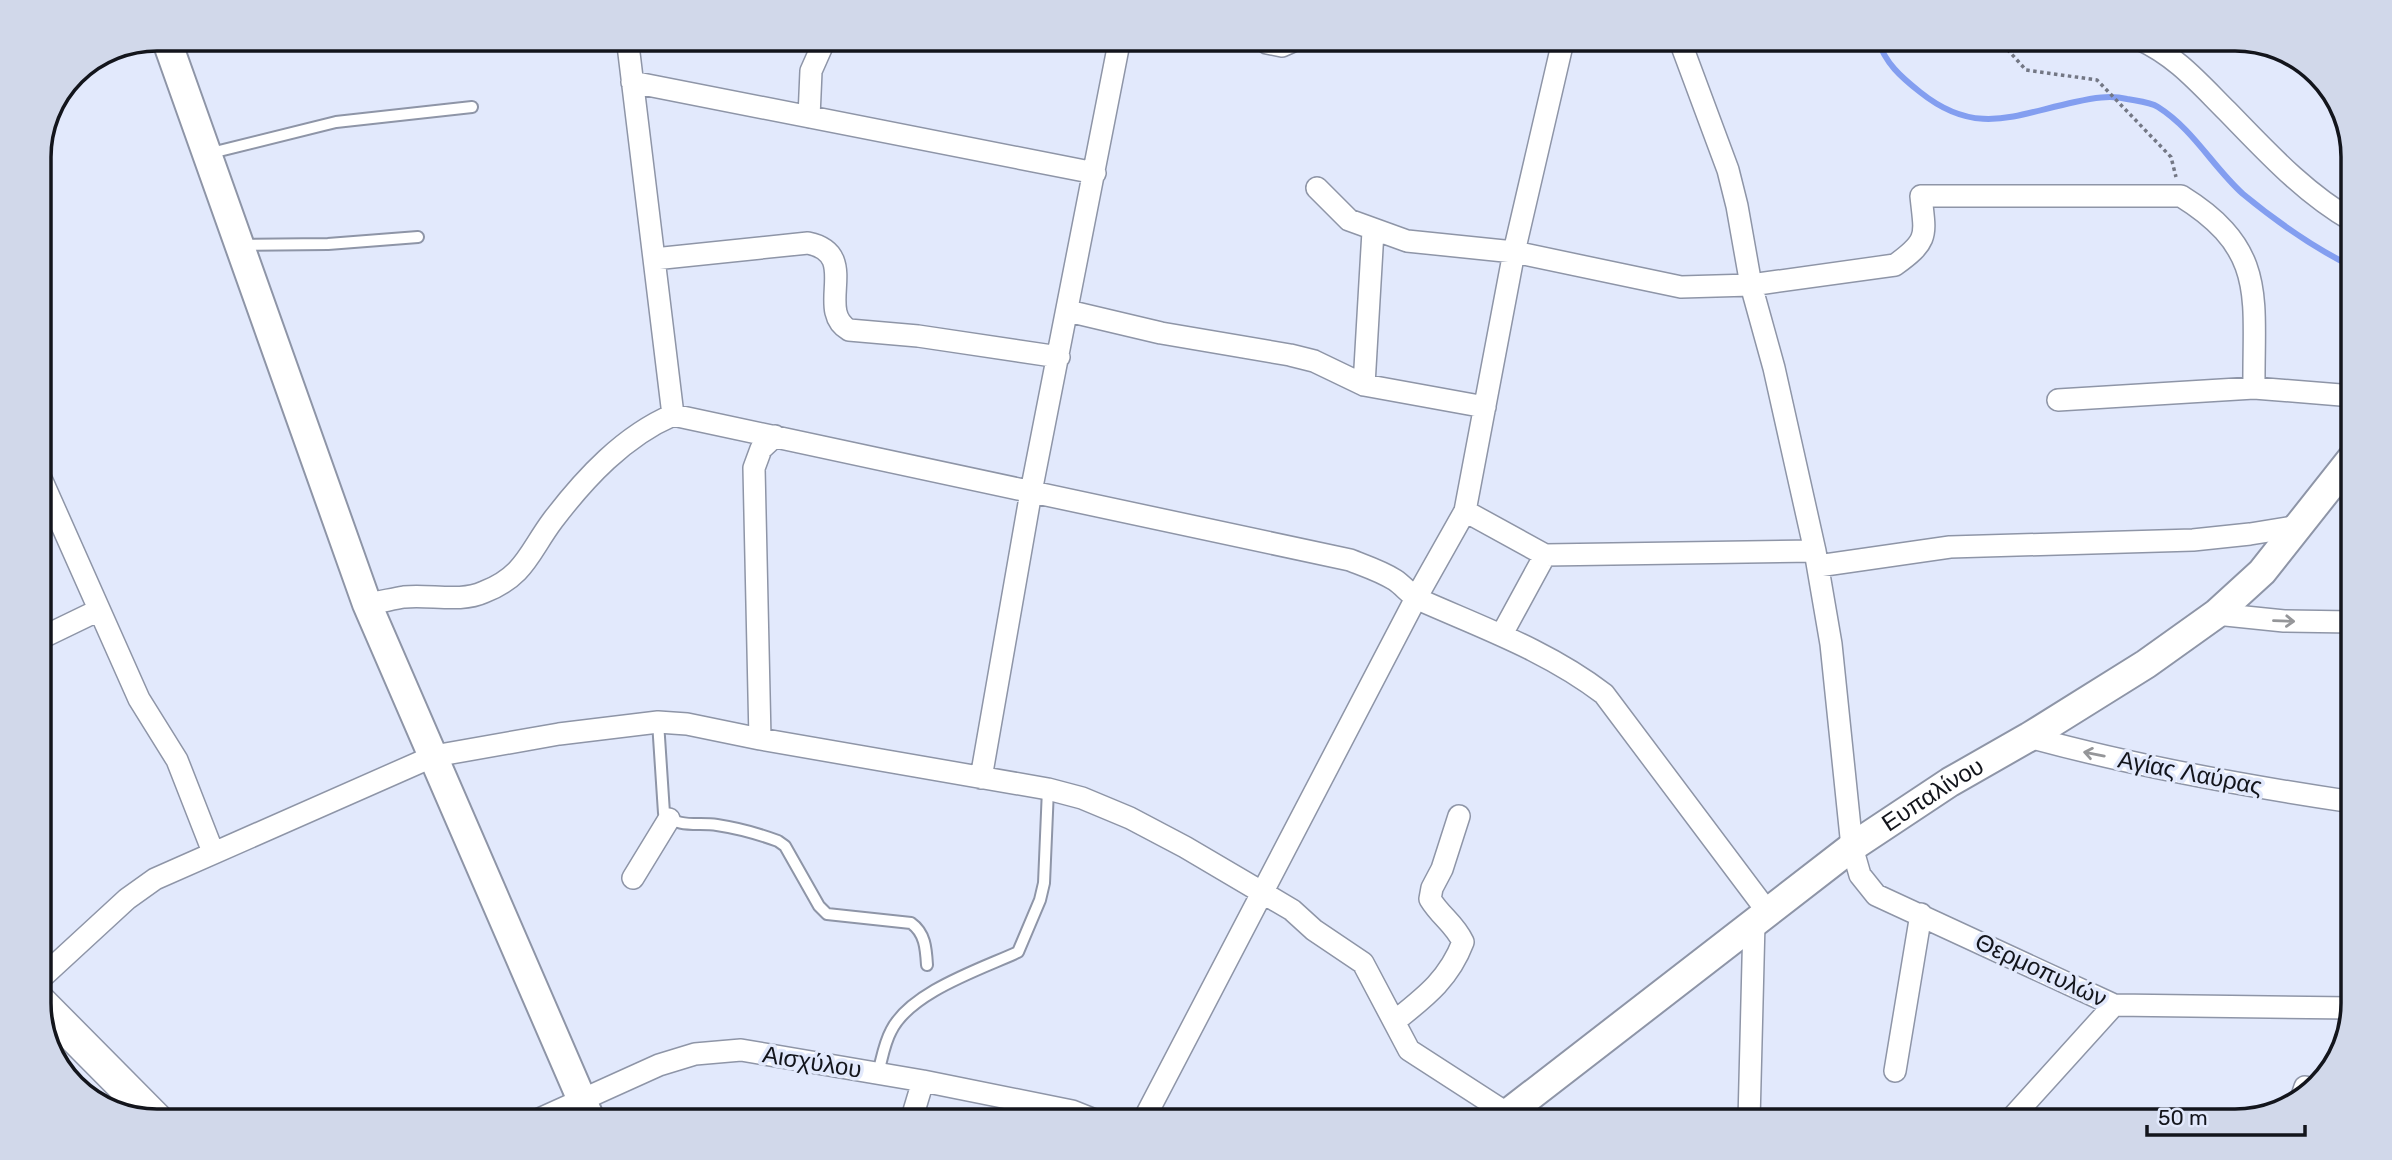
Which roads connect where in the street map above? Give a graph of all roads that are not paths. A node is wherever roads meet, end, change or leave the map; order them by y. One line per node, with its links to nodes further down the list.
1 (170, 51): 11 (street)
2 (629, 51): 8 (street)
3 (820, 51): 10 (street)
4 (1118, 51): 12 (street)
5 (1561, 51): 18 (street)
6 (1684, 51): 20 (street, Θερμοπυλών)
7 (2161, 51): 14 (street)
8 (632, 82): 10 (street); 19 (street)
9 (472, 107): 11 (lane)
10 (809, 117): 12 (street)
11 (207, 154): 17 (street)
12 (1095, 173): 21 (street)
13 (1317, 188): 15 (street)
14 (2341, 213)
15 (1373, 230): 18 (street); 23 (street)
16 (418, 237): 17 (lane)
17 (241, 246): 38 (street)
18 (1514, 252): 20 (street); 27 (street)
19 (654, 259): 22 (street); 28 (street)
20 (1751, 285): 24 (street); 36 (street, Θερμοπυλών)
21 (1068, 311): 22 (street); 23 (street)
22 (1059, 357): 31 (street)
23 (1364, 385): 27 (street)
24 (2255, 388): 25 (street); 26 (street)
25 (2341, 395)
26 (2058, 400)
27 (1485, 407): 33 (street)
28 (673, 415): 29 (street); 38 (street)
29 (775, 436): 31 (street); 46 (street)
30 (2341, 473): 34 (street, Ευπαλίνου)
31 (1031, 492): 37 (street); 48 (street)
32 (51, 501): 39 (street)
33 (1465, 511): 35 (street); 37 (street)
34 (2300, 526): 36 (street); 40 (street, Ευπαλίνου)
35 (1545, 555): 36 (street); 43 (street)
36 (1817, 559): 53 (street, Θερμοπυλών)
37 (1416, 598): 43 (street); 56 (street)
38 (367, 604): 47 (street)
39 (99, 610): 42 (street); 54 (street)
40 (2217, 614): 41 (street, one-way to 41); 45 (street, Ευπαλίνου)
41 (2341, 622)
42 (51, 633)
43 (1502, 634): 58 (street)
44 (658, 722): 46 (street); 47 (street); 52 (lane)
45 (2029, 737): 50 (street, Αγίας Λαύρας, one-way to 45); 53 (street, Ευπαλίνου)
46 (760, 739): 48 (street)
47 (434, 756): 54 (street); 69 (street)
48 (981, 778): 49 (street)
49 (1048, 789): 56 (street); 66 (lane)
50 (2341, 800)
51 (1459, 816): 64 (street)
52 (669, 820): 55 (street); 59 (lane)
53 (1852, 847): 57 (street, Θερμοπυλών); 58 (street, Ευπαλίνου)
54 (213, 852): 60 (street)
55 (633, 878)
56 (1263, 893): 64 (street); 73 (street)
57 (1921, 914): 61 (street, Θερμοπυλών); 65 (street)
58 (1760, 916): 75 (street, Ευπαλίνου); 76 (street)
59 (927, 965)
60 (51, 970)
61 (2114, 1005): 62 (street, Θερμοπυλών); 77 (street)
62 (2341, 1008)
63 (52, 1014): 68 (main road)
64 (1395, 1021): 74 (street)
65 (1895, 1071)
66 (878, 1073): 67 (street, Αισχύλου); 70 (street, Αισχύλου)
67 (923, 1081): 71 (street); 72 (street, Αισχύλου)
68 (144, 1108)
69 (586, 1109)
70 (590, 1109)
71 (915, 1109)
72 (1062, 1109)
73 (1150, 1109)
74 (1510, 1109)
75 (1522, 1109)
76 (1750, 1109)
77 (2021, 1109)

